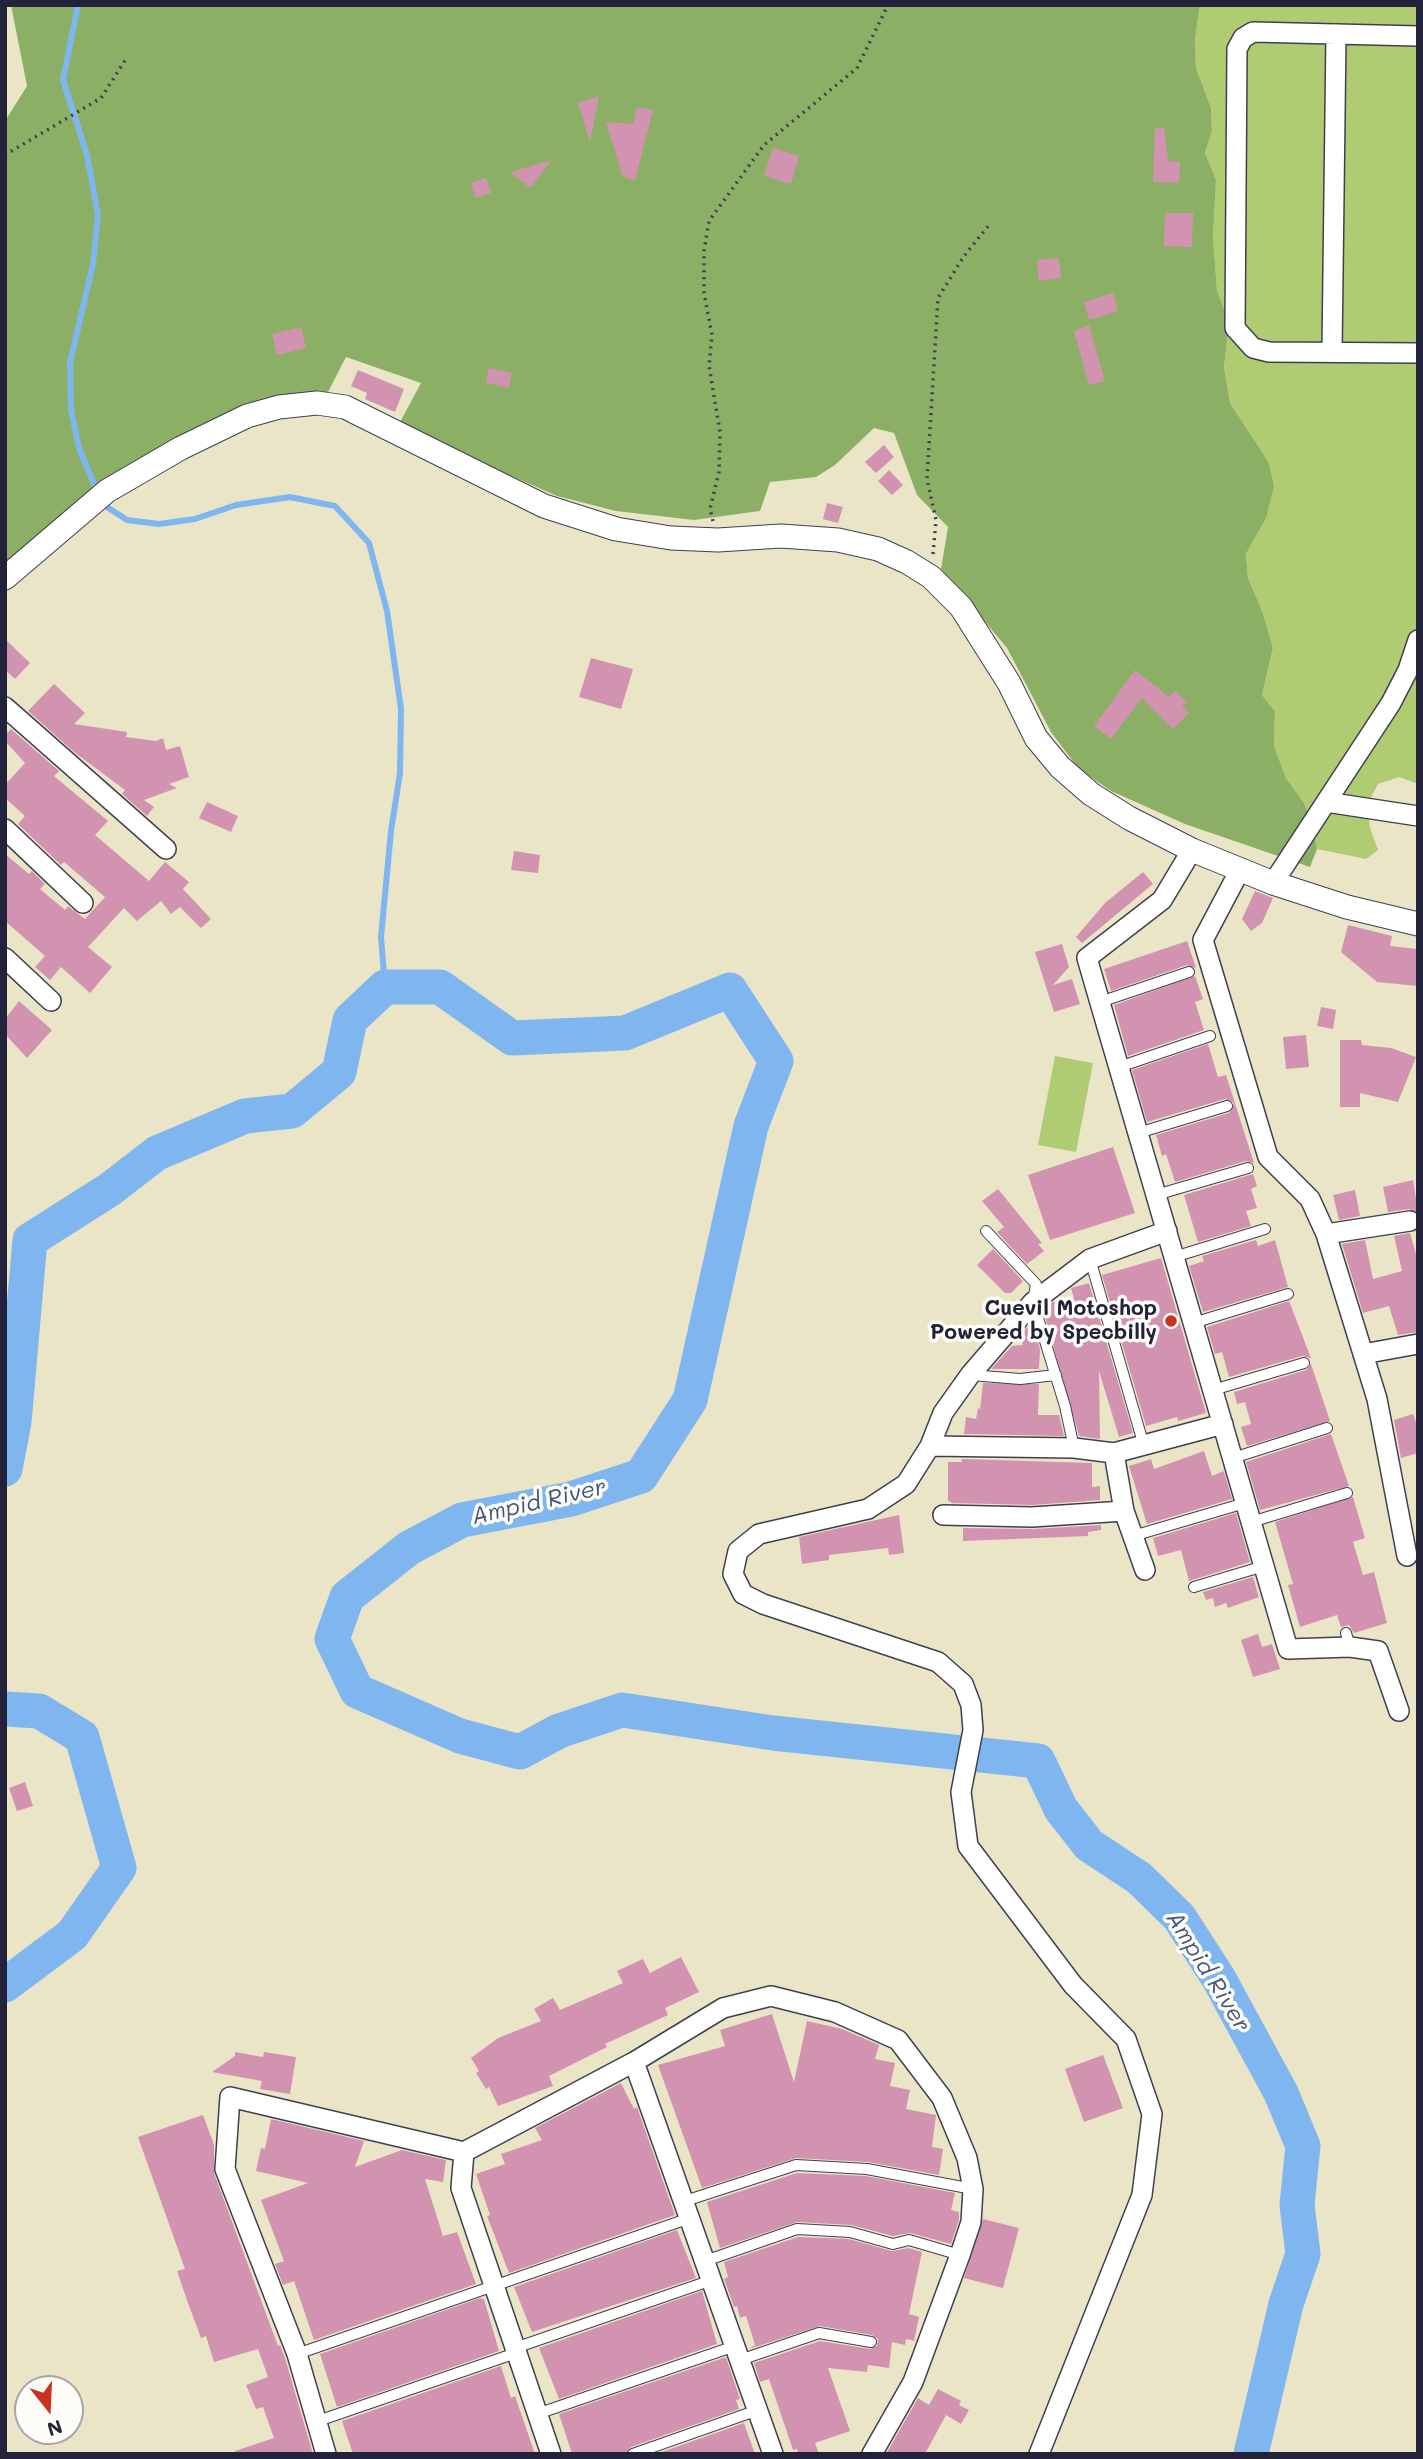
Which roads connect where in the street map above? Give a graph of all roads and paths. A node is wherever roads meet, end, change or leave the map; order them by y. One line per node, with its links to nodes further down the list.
1 (888, 5): 9 (path)
2 (1336, 34): 3 (street); 7 (street); 7 (street)
3 (1418, 36)
4 (126, 59): 5 (path)
5 (5, 155)
6 (989, 225): 10 (path)
7 (1332, 352): 8 (street)
8 (1418, 352)
9 (718, 540): 10 (street); 11 (street)
10 (931, 577): 18 (street)
11 (5, 578)
12 (1418, 640): 14 (street)
13 (5, 708): 17 (street)
14 (1326, 802): 15 (street); 20 (street)
15 (1418, 816)
16 (5, 829): 21 (street)
17 (166, 849)
18 (1192, 850): 19 (street); 26 (street)
19 (1240, 870): 20 (street); 37 (street)
20 (1273, 883): 22 (street)
21 (83, 903)
22 (1418, 924)
23 (5, 957): 25 (street)
24 (1189, 972): 26 (lane)
25 (51, 1000)
26 (1100, 1002): 28 (street)
27 (1210, 1036): 28 (lane)
28 (1119, 1067): 30 (street)
29 (1227, 1106): 30 (lane)
30 (1138, 1133): 32 (street)
31 (1248, 1168): 32 (lane)
32 (1156, 1195): 36 (street)
33 (1410, 1221): 37 (street)
34 (1265, 1229): 38 (lane)
35 (986, 1231): 41 (lane)
36 (1167, 1231): 38 (street); 39 (street)
37 (1326, 1234): 44 (street)
38 (1174, 1257): 42 (street)
39 (1090, 1259): 41 (street); 52 (lane)
40 (1288, 1294): 42 (lane)
41 (1033, 1302): 46 (street); 47 (lane)
42 (1193, 1323): 48 (street)
43 (1418, 1344): 44 (street)
44 (1363, 1354): 62 (street)
45 (1304, 1363): 48 (lane)
46 (970, 1375): 47 (lane); 51 (street)
47 (1056, 1375): 53 (lane)
48 (1213, 1390): 49 (street)
49 (1223, 1424): 52 (street); 55 (street)
50 (1327, 1428): 55 (lane)
51 (930, 1446): 53 (street); 86 (street)
52 (1143, 1446): 54 (street)
53 (1074, 1448): 54 (street)
54 (1114, 1453): 58 (street)
55 (1233, 1458): 57 (street)
56 (1347, 1493): 60 (lane)
57 (1245, 1503): 60 (street); 61 (lane)
58 (1124, 1511): 59 (street); 61 (street)
59 (943, 1515)
60 (1251, 1522): 63 (street)
61 (1133, 1536): 64 (street)
62 (1407, 1556)
63 (1264, 1566): 65 (lane); 66 (street)
64 (1145, 1570)
65 (1194, 1587)
66 (1399, 1711)
67 (634, 2062): 68 (street); 69 (street); 70 (street)
68 (464, 2152): 73 (street); 77 (street)
69 (973, 2189): 70 (lane); 71 (street)
70 (687, 2210): 72 (street); 73 (lane)
71 (960, 2255): 72 (lane); 85 (street)
72 (708, 2270): 75 (lane); 76 (street)
73 (494, 2288): 75 (street); 77 (lane)
74 (871, 2342): 76 (lane)
75 (515, 2351): 79 (street); 80 (lane)
76 (737, 2353): 78 (street); 79 (lane)
77 (298, 2354): 80 (street)
78 (758, 2410): 83 (lane); 84 (street)
79 (537, 2414): 82 (street)
80 (315, 2423): 81 (street)
81 (326, 2454)
82 (551, 2454)
83 (633, 2454)
84 (774, 2454)
85 (872, 2454)
86 (1039, 2454)

